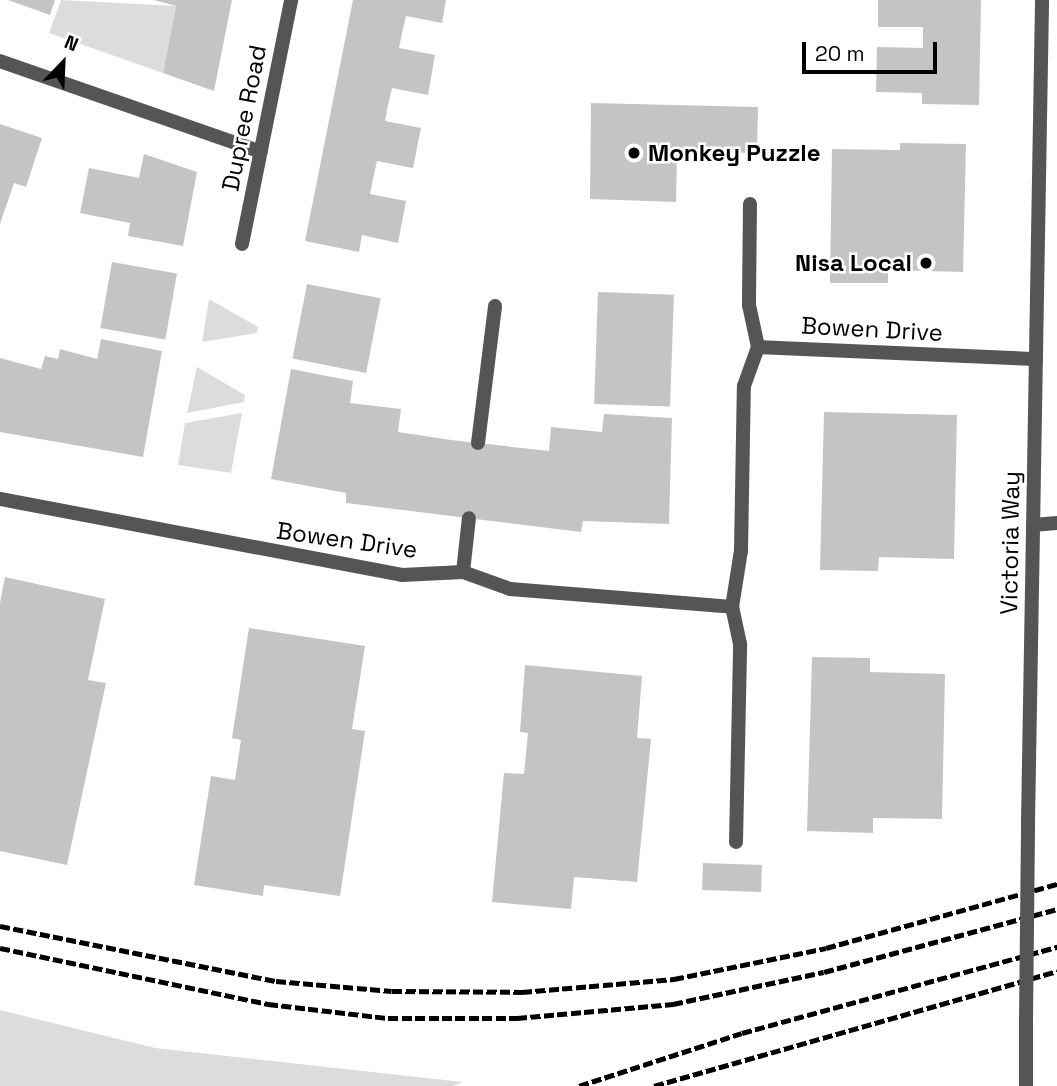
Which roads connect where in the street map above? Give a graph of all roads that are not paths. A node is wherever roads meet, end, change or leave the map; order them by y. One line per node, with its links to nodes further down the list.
1 (291, 0): 4 (street, Dupree Road)
2 (1042, 0): 9 (street, Victoria Way)
3 (0, 61): 4 (street)
4 (261, 152): 6 (street, Dupree Road)
5 (750, 204): 8 (street)
6 (242, 244)
7 (495, 306): 10 (street)
8 (758, 347): 9 (street, Bowen Drive); 16 (street)
9 (1036, 359): 14 (street, Victoria Way)
10 (478, 443)
11 (0, 499): 15 (street, Bowen Drive)
12 (469, 518): 15 (street)
13 (1057, 523): 14 (street)
14 (1032, 525): 18 (street, Victoria Way, bridge)
15 (463, 572): 16 (street, Bowen Drive)
16 (732, 607): 17 (street)
17 (736, 842)
18 (1026, 1086)

